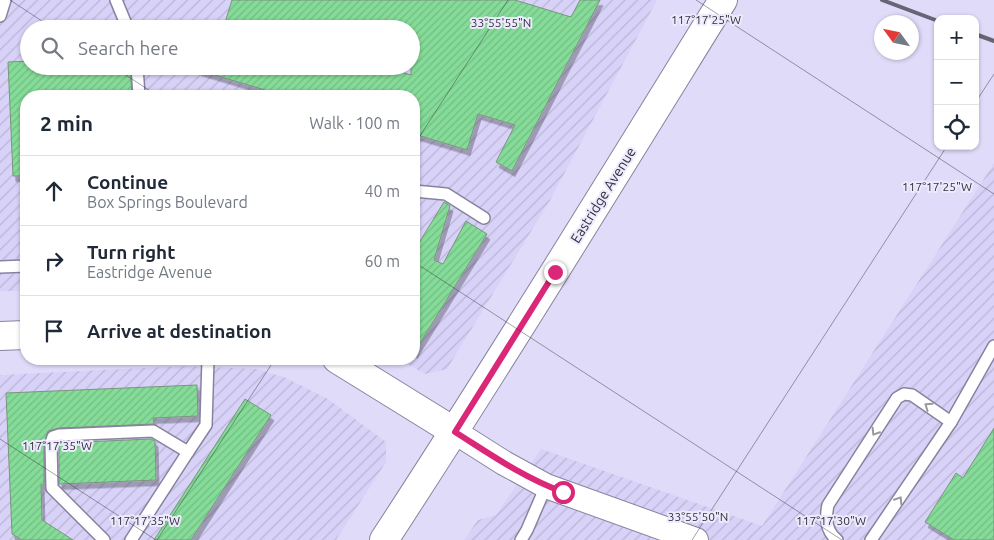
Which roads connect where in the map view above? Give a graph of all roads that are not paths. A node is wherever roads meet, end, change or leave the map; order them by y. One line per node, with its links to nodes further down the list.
1 (4, 0): 4 (lane)
2 (116, 0): 5 (lane)
3 (723, 0): 18 (main road, Eastridge Avenue)
4 (0, 16)
5 (124, 20)
6 (138, 75): 7 (lane)
7 (139, 90)
8 (420, 192): 9 (lane)
9 (484, 218)
10 (20, 266): 11 (lane)
11 (0, 267)
12 (20, 335): 13 (main road)
13 (0, 336)
14 (994, 346): 17 (lane)
15 (208, 365): 19 (lane)
16 (347, 365): 18 (main road)
17 (951, 422): 26 (lane, one-way to 26); 27 (lane, one-way to 17)
18 (455, 432): 20 (street); 23 (main road, Eastridge Avenue)
19 (188, 452): 21 (lane); 22 (lane)
20 (546, 486): 24 (lane); 25 (street)
21 (104, 540)
22 (130, 540)
23 (384, 540)
24 (521, 540)
25 (696, 540)
26 (838, 540)
27 (871, 540)

